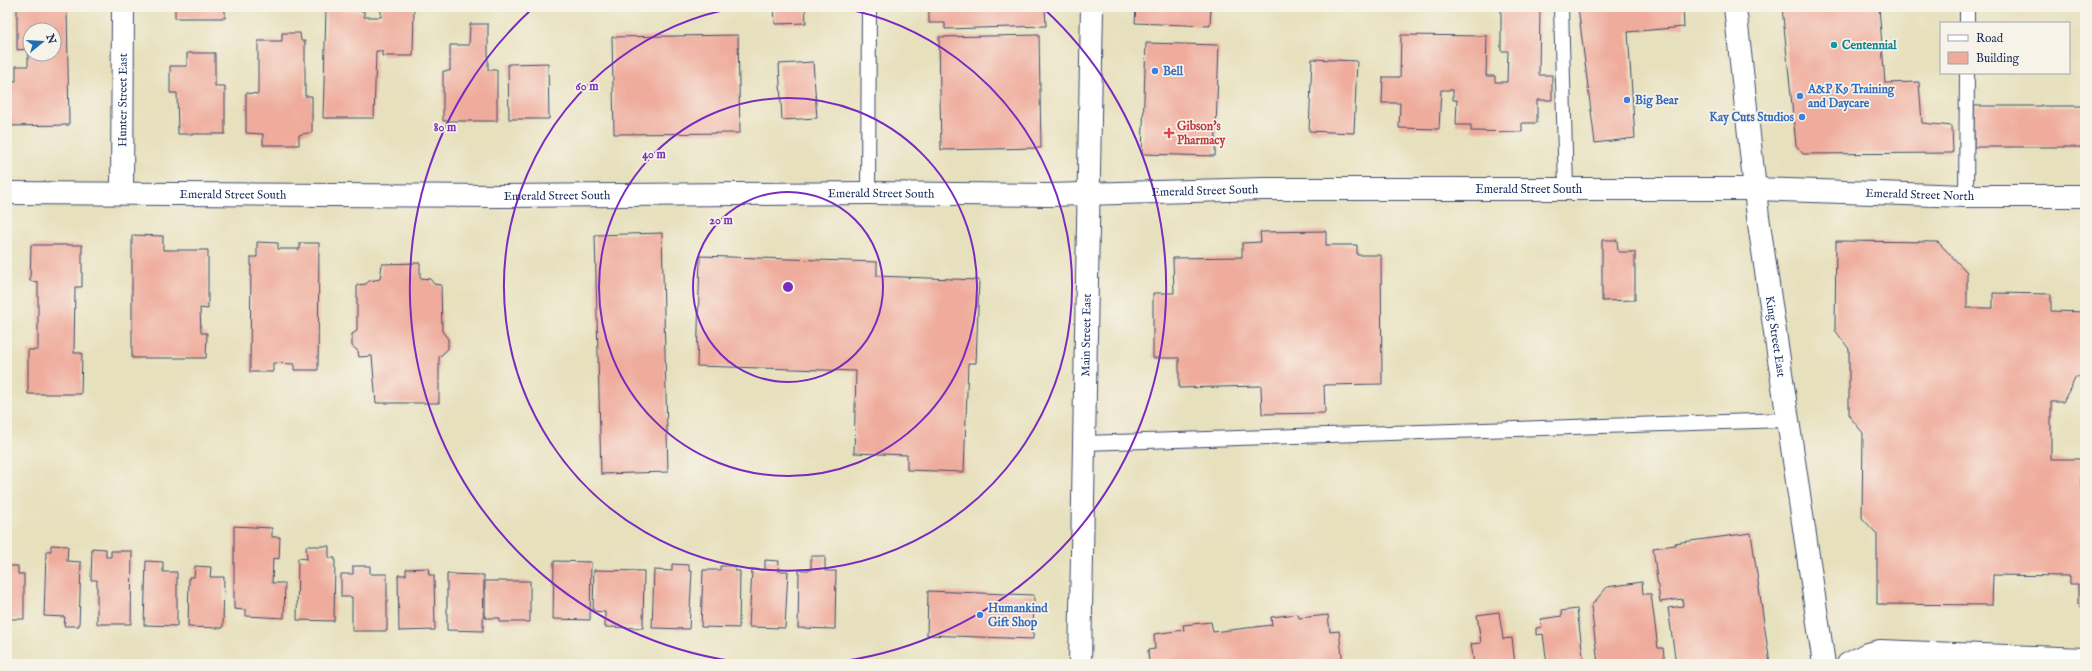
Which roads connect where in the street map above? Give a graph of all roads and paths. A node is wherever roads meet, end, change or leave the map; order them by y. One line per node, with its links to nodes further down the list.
1 (122, 7): 11 (street, Hunter Street East)
2 (869, 7): 13 (lane)
3 (1092, 7): 14 (street, Main Street East)
4 (1561, 7): 9 (lane)
5 (1735, 7): 10 (street, King Street East)
6 (1967, 7): 7 (lane)
7 (1967, 22)
8 (1967, 74): 15 (lane)
9 (1566, 189): 10 (street, Emerald Street South); 14 (street, Emerald Street South)
10 (1754, 189): 15 (street, Emerald Street North); 17 (street, King Street East)
11 (122, 192): 12 (street, Emerald Street South); 13 (street, Emerald Street South)
12 (7, 193)
13 (868, 193): 14 (street, Emerald Street South)
14 (1088, 194): 18 (street, Main Street East)
15 (1966, 196): 16 (street, Emerald Street North)
16 (2085, 196)
17 (1788, 420): 18 (lane); 21 (street, King Street East)
18 (1084, 443): 20 (street, Main Street East)
19 (2074, 661): 22 (street)
20 (1080, 664)
21 (1824, 664)
22 (1848, 664)

